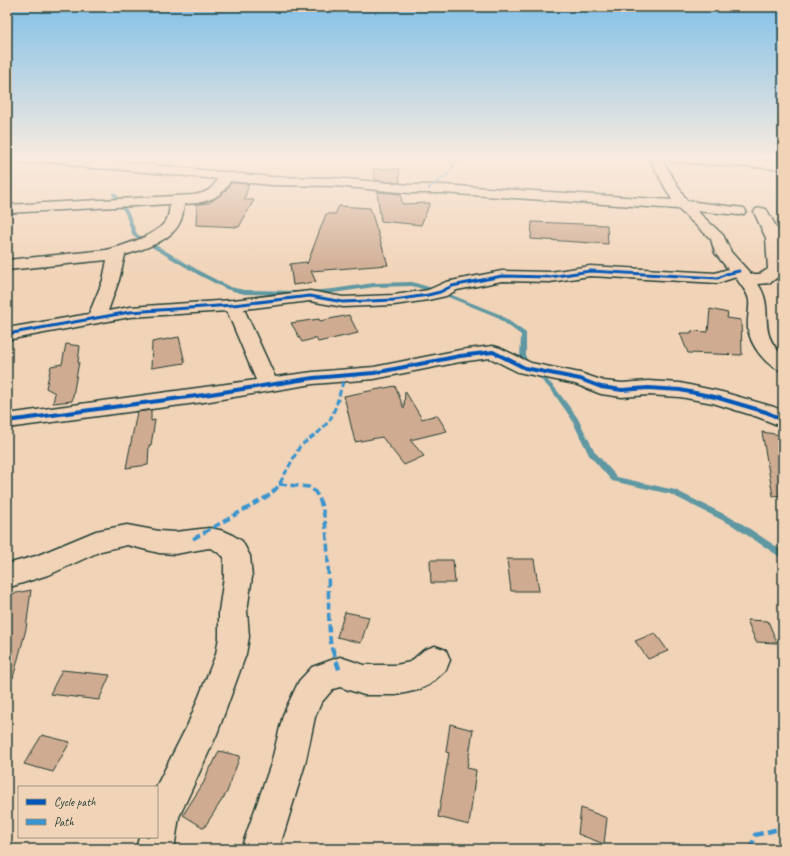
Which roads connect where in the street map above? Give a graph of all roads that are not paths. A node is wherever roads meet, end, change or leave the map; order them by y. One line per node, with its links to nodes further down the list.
1 (148, 198): 6 (street)
2 (190, 198): 5 (street)
3 (576, 198): 7 (street)
4 (678, 198): 7 (street)
5 (178, 200): 6 (street); 11 (street)
6 (143, 202): 8 (street)
7 (682, 205): 9 (street); 13 (street)
8 (7, 209)
9 (739, 211)
10 (761, 212): 13 (street)
11 (120, 252): 12 (street); 15 (street)
12 (7, 265)
13 (742, 275): 14 (street); 17 (street)
14 (233, 305): 15 (street); 18 (street)
15 (96, 318): 16 (street)
16 (7, 334)
17 (783, 365)
18 (268, 384): 19 (street); 20 (street)
19 (783, 420)
20 (7, 421)
21 (7, 576): 23 (street)
22 (435, 660): 26 (street)
23 (158, 833)
24 (157, 838): 25 (street)
25 (155, 849)
26 (260, 849)

